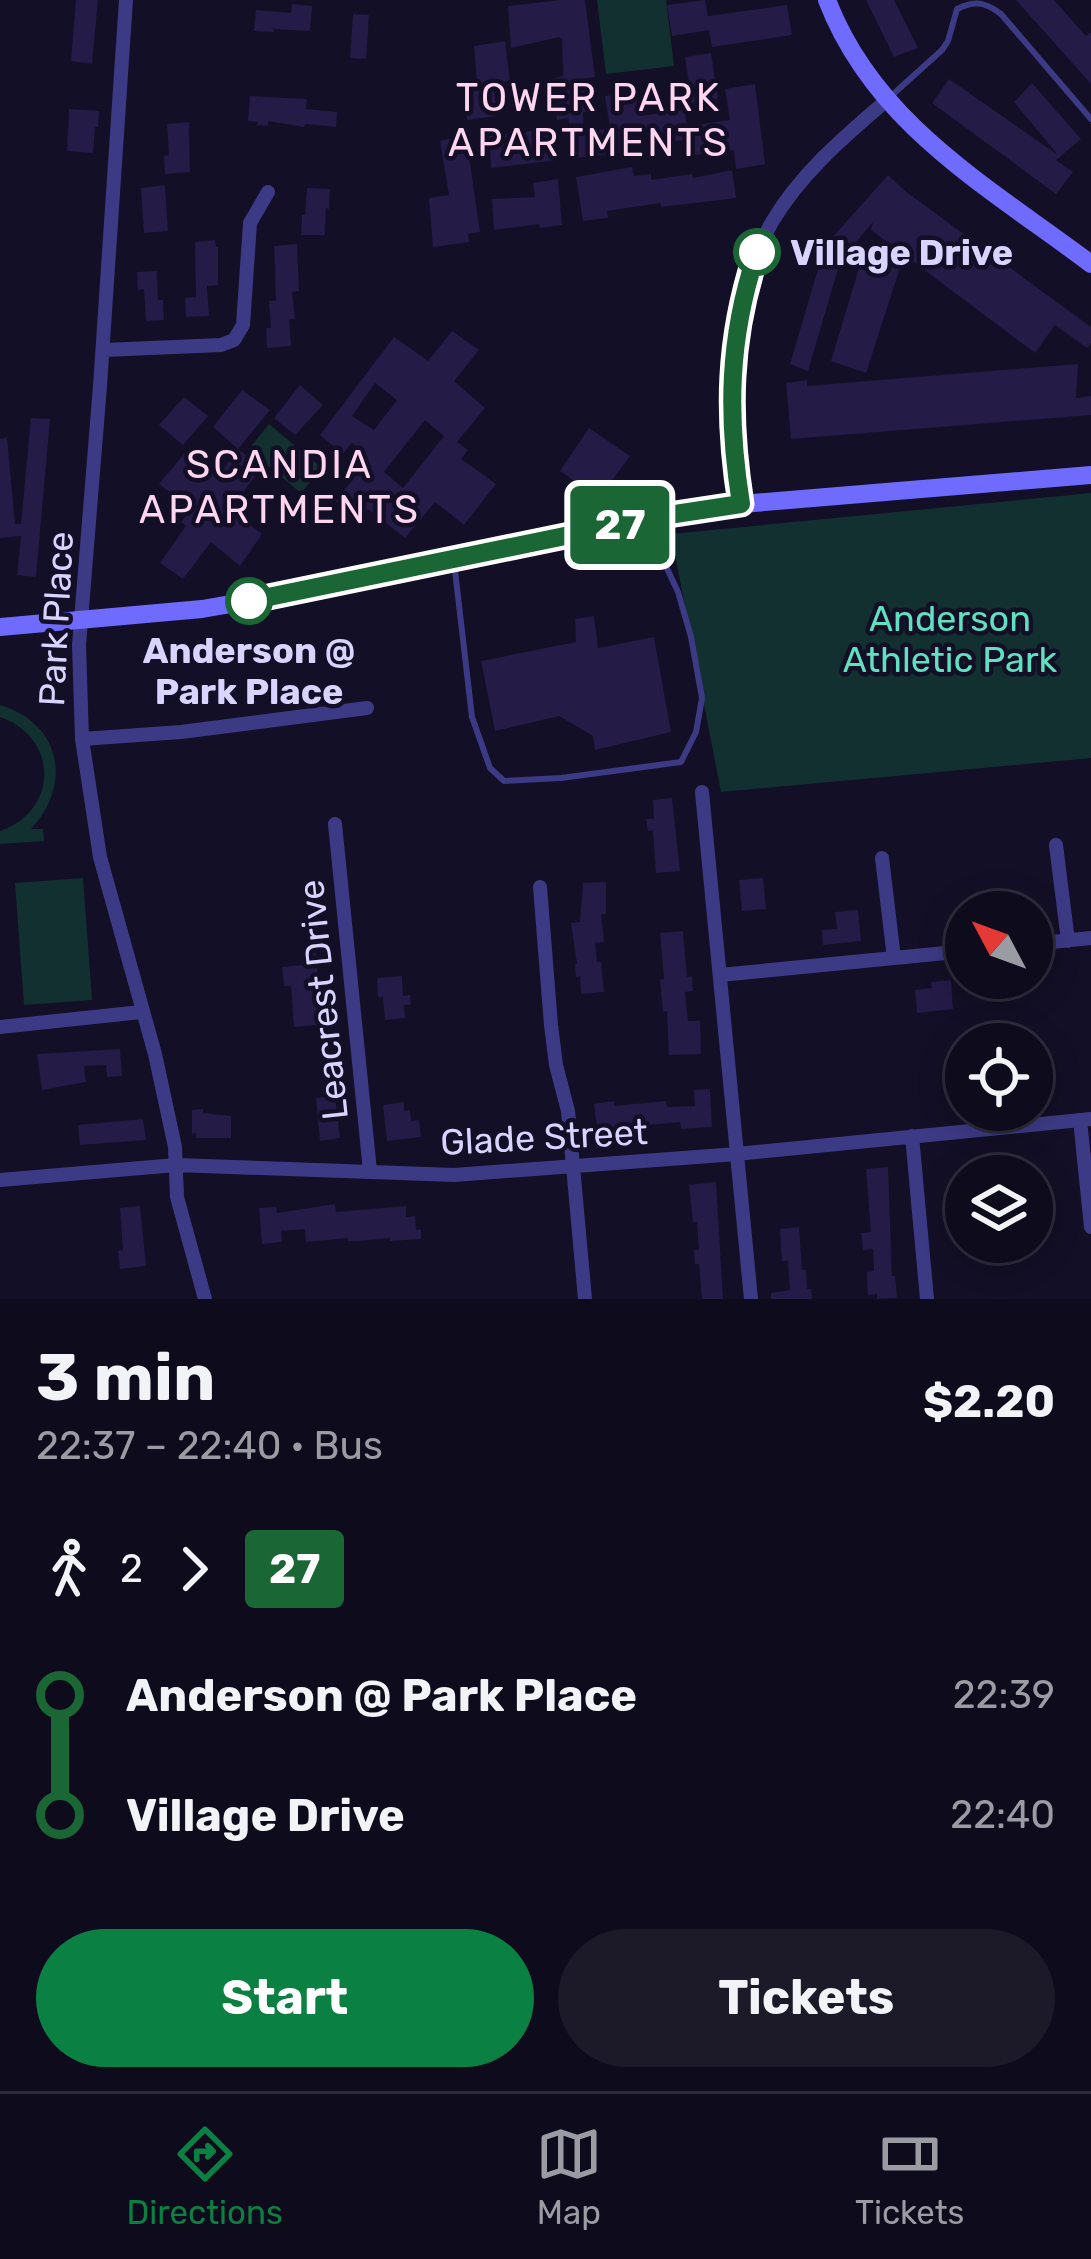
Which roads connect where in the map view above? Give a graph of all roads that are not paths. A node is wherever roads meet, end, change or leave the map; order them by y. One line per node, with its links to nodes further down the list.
1 (126, 0): 7 (street, Park Place)
2 (827, 0): 3 (street)
3 (887, 100): 4 (lane); 6 (street); 9 (street)
4 (1091, 119)
5 (268, 192): 7 (street)
6 (1088, 254)
7 (103, 350): 12 (street, Park Place)
8 (1091, 475): 9 (street)
9 (741, 504): 10 (street)
10 (653, 518): 11 (street); 11 (lane)
11 (453, 558): 12 (street)
12 (83, 620): 13 (street); 15 (street, Park Place)
13 (0, 627)
14 (367, 708): 15 (street)
15 (82, 739): 27 (street, Park Place)
16 (702, 792): 26 (street)
17 (335, 824): 34 (street, Leacrest Drive)
18 (1056, 844): 22 (street)
19 (882, 858): 25 (street)
20 (540, 887): 33 (street)
21 (1091, 938): 22 (street)
22 (1067, 941): 23 (street)
23 (1053, 942)
24 (945, 953): 25 (street)
25 (894, 958): 26 (street)
26 (720, 976): 31 (street)
27 (142, 1012): 28 (street); 32 (street, Park Place)
28 (0, 1027)
29 (1086, 1119): 30 (street, Glade Street); 36 (street)
30 (912, 1136): 31 (street, Glade Street); 40 (street)
31 (737, 1154): 33 (street, Glade Street); 39 (street)
32 (176, 1165): 34 (street, Glade Street); 35 (street, Glade Street); 37 (street, Park Place)
33 (575, 1168): 34 (street, Glade Street); 38 (street)
34 (370, 1171)
35 (0, 1180)
36 (1091, 1227)
37 (205, 1299)
38 (585, 1299)
39 (751, 1299)
40 (927, 1299)

